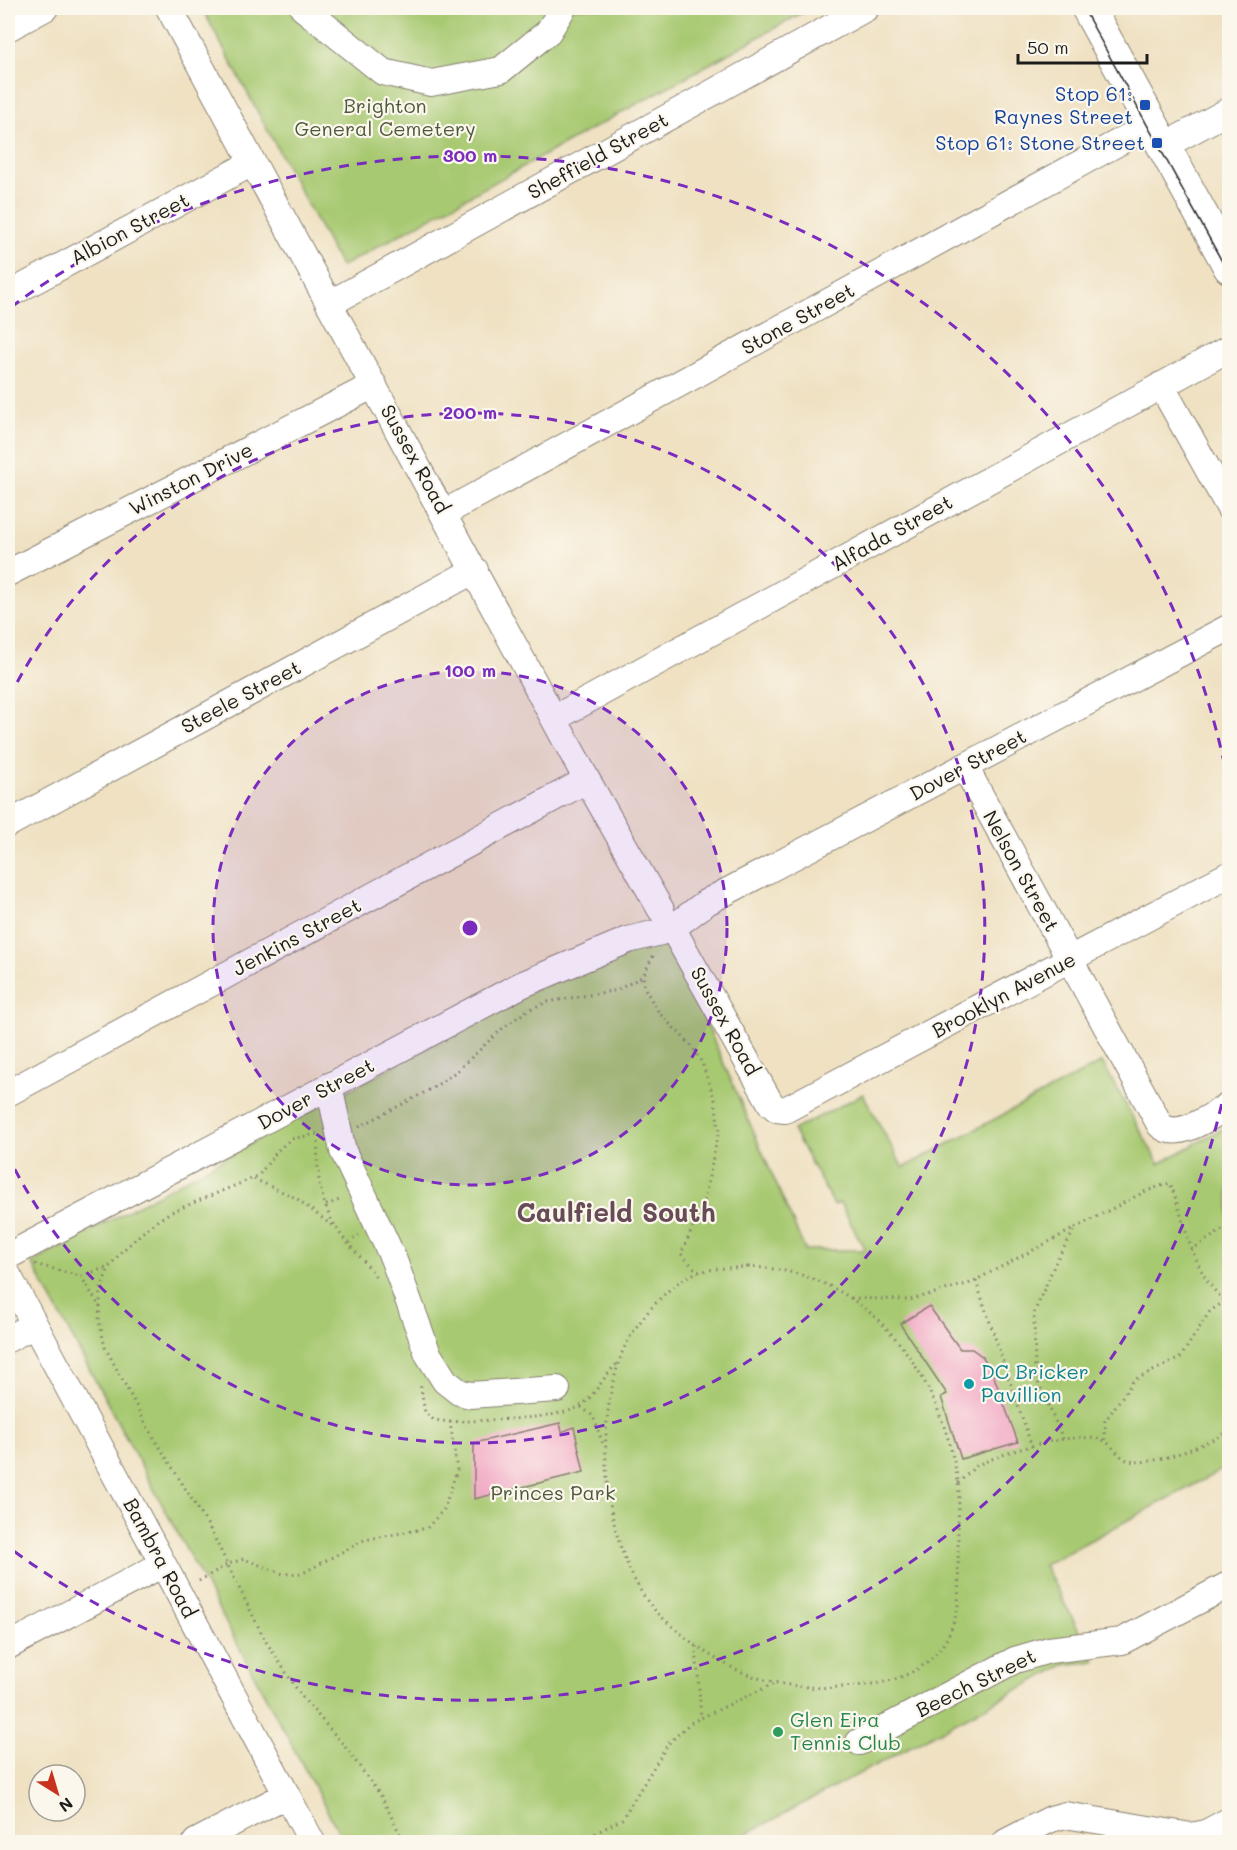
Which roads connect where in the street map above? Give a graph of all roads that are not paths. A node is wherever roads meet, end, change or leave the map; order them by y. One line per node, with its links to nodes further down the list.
1 (45, 8): 7 (street)
2 (169, 8): 10 (street, Sussex Road)
3 (303, 8): 4 (street)
4 (563, 8)
5 (866, 8): 13 (street, Sheffield Street)
6 (1088, 8): 9 (main road)
7 (8, 28)
8 (1230, 110): 9 (street, Stone Street)
9 (1158, 135): 11 (main road); 18 (street, Stone Street)
10 (252, 164): 12 (street, Albion Street); 13 (street, Sussex Road)
11 (1230, 267)
12 (8, 294)
13 (329, 304): 15 (street, Sussex Road)
14 (1230, 348): 16 (street, Alfada Street)
15 (374, 385): 18 (street, Sussex Road); 20 (street, Winston Drive)
16 (1161, 385): 17 (street); 22 (street, Alfada Street)
17 (1230, 509)
18 (444, 513): 19 (street, Sussex Road)
19 (475, 570): 22 (street, Sussex Road); 25 (street, Steele Street)
20 (8, 573)
21 (1230, 627): 23 (street, Dover Street)
22 (555, 718): 24 (street, Sussex Road)
23 (964, 767): 27 (street, Dover Street); 28 (street, Nelson Street)
24 (586, 780): 27 (street, Sussex Road); 30 (street, Jenkins Street)
25 (8, 824)
26 (1230, 874): 28 (street, Brooklyn Avenue)
27 (666, 925): 29 (street, Dover Street); 32 (street, Sussex Road)
28 (1070, 960): 31 (street, Nelson Street); 32 (street, Brooklyn Avenue)
29 (329, 1086): 33 (street, Dover Street); 36 (street)
30 (8, 1093)
31 (1230, 1105)
32 (777, 1109)
33 (15, 1264): 34 (street, Bambra Road)
34 (34, 1324): 35 (street); 37 (street, Bambra Road)
35 (8, 1339)
36 (557, 1389)
37 (163, 1564): 39 (street); 41 (street, Bambra Road)
38 (1230, 1584): 40 (street, Beech Street)
39 (8, 1646)
40 (859, 1742)
41 (286, 1795): 43 (street); 44 (street, Bambra Road)
42 (1230, 1820): 45 (street)
43 (196, 1842)
44 (312, 1842)
45 (1006, 1842)

